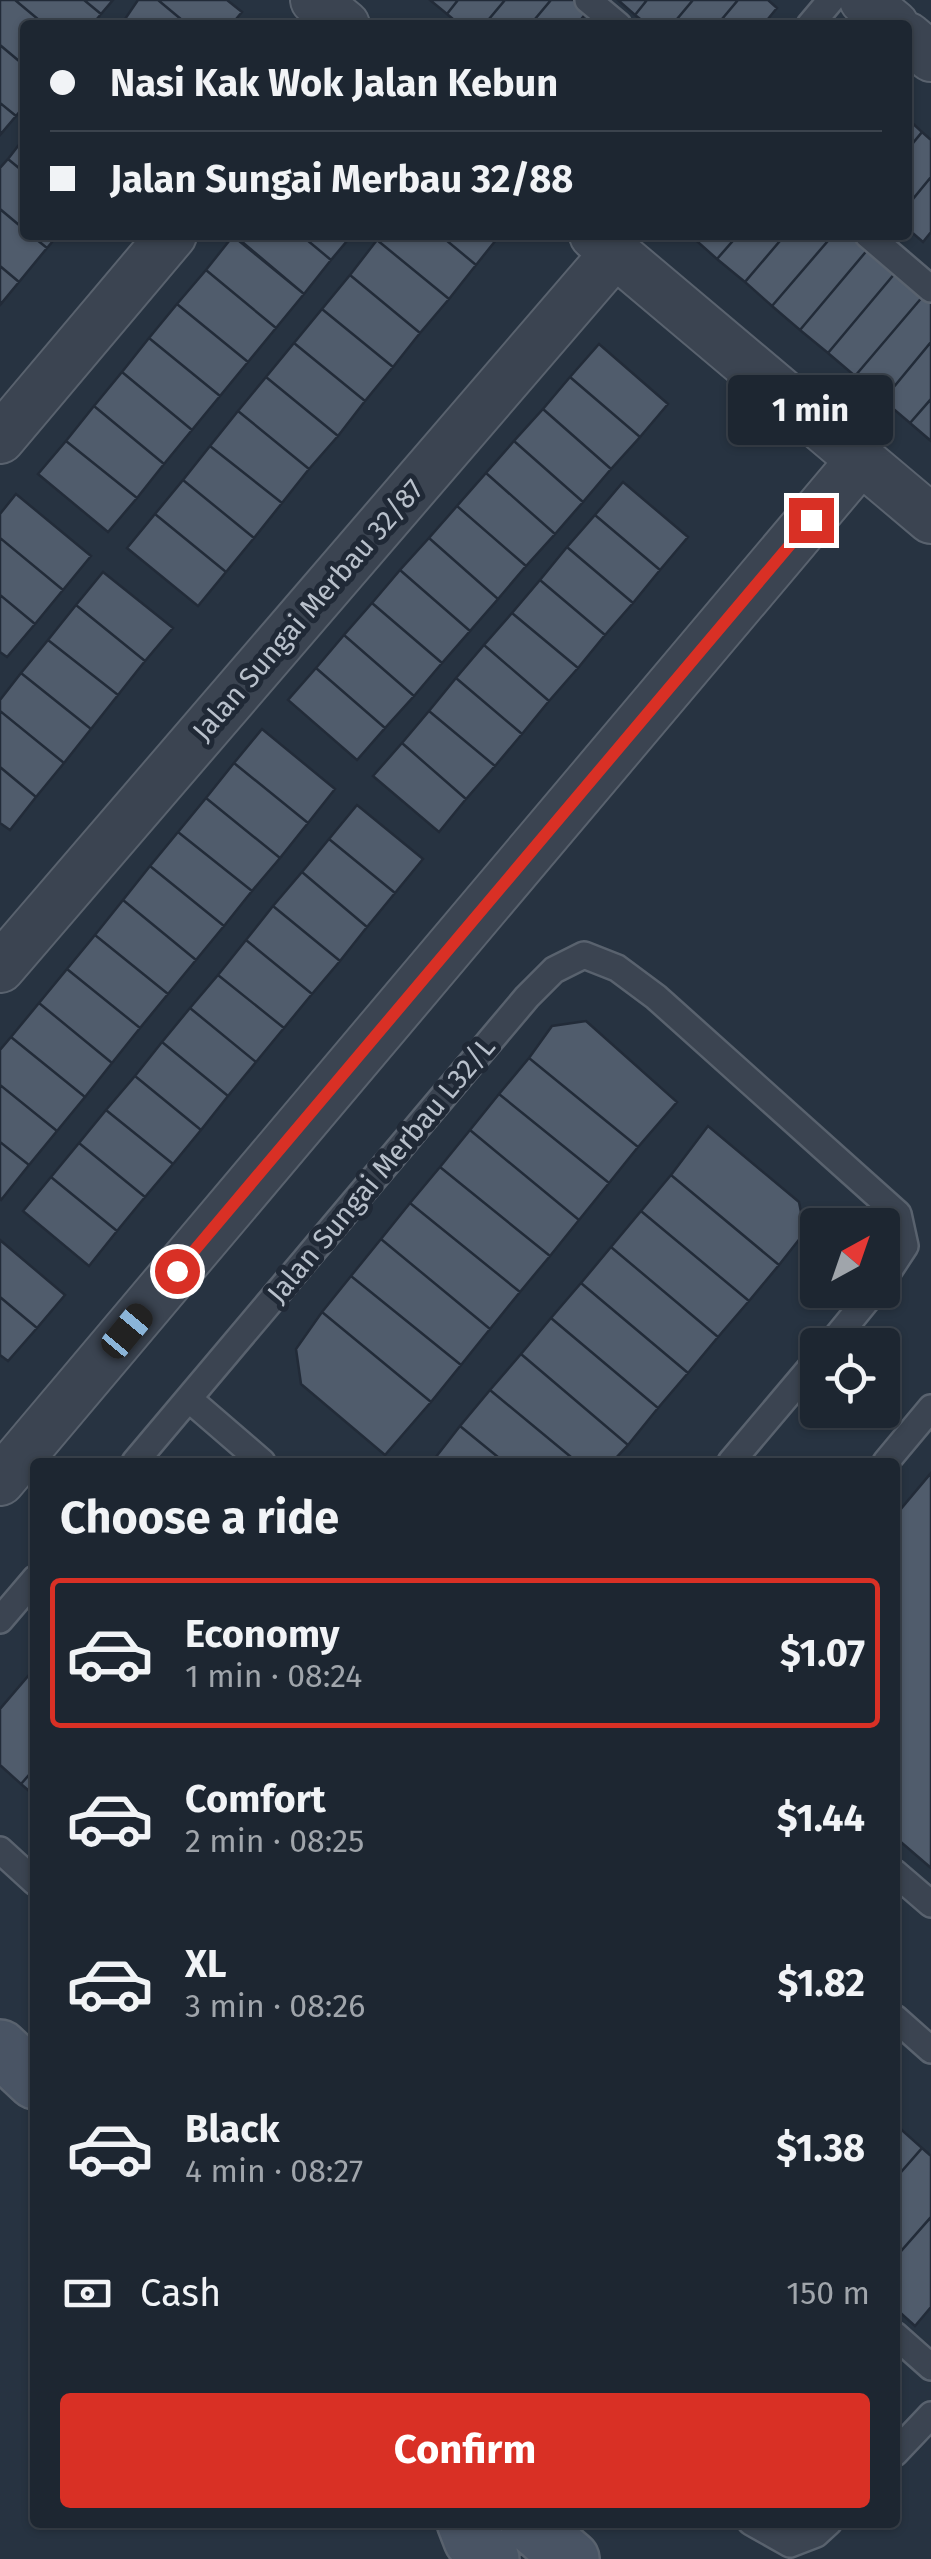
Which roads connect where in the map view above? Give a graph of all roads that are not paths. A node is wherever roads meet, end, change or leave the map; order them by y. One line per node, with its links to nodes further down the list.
1 (315, 0): 4 (street)
2 (588, 0): 5 (lane)
3 (832, 0): 6 (lane)
4 (339, 20)
5 (612, 20)
6 (814, 20)
7 (912, 37): 8 (street)
8 (931, 57)
9 (168, 240): 13 (street)
10 (874, 240): 12 (lane)
11 (613, 241): 14 (street); 16 (street, Jalan Sungai Merbau 32/87)
12 (931, 288)
13 (0, 439)
14 (861, 460): 15 (street); 29 (street)
15 (931, 520)
16 (0, 968)
17 (892, 1208): 23 (lane, Jalan Sungai Merbau L32/L)
18 (900, 1223): 19 (lane, Jalan Sungai Merbau L32/L)
19 (900, 1254)
20 (860, 1308): 21 (lane)
21 (844, 1328)
22 (800, 1381): 27 (lane)
23 (189, 1399): 25 (lane, Jalan Sungai Merbau L32/L); 26 (lane)
24 (931, 1408): 28 (lane)
25 (138, 1458)
26 (257, 1458)
27 (734, 1458)
28 (889, 1458)
29 (0, 1481)
30 (30, 1590): 31 (lane)
31 (0, 1620)
32 (0, 1850): 33 (lane)
33 (30, 1877)
34 (900, 1877): 35 (lane)
35 (931, 1904)
36 (900, 2022): 38 (lane)
37 (0, 2048): 39 (main road)
38 (931, 2050)
39 (30, 2076)
40 (900, 2339): 41 (lane)
41 (931, 2367)
42 (931, 2415): 43 (lane)
43 (900, 2448)
44 (467, 2528): 48 (main road)
45 (535, 2528): 49 (main road)
46 (762, 2528): 47 (lane)
47 (822, 2528)
48 (491, 2559)
49 (572, 2559)

